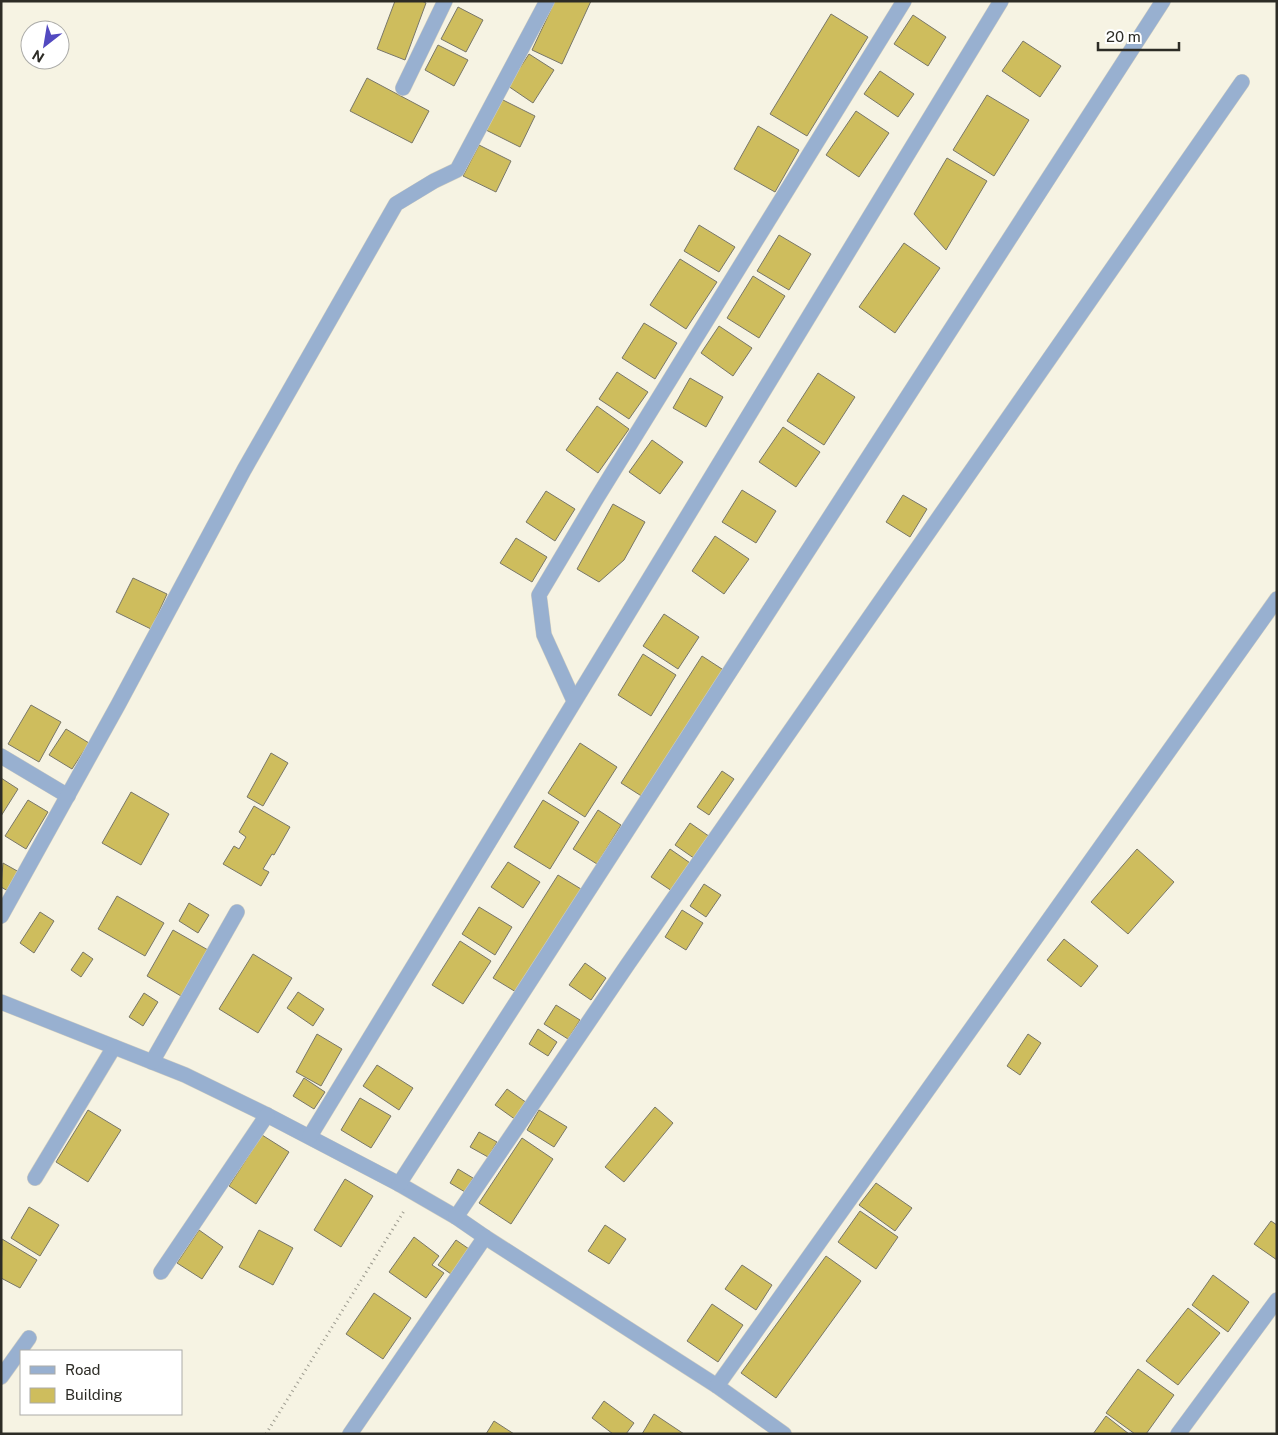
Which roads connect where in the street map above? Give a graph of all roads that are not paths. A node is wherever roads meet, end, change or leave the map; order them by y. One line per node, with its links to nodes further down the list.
1 (445, 1): 7 (street)
2 (547, 1): 11 (street)
3 (904, 1): 9 (street)
4 (1002, 1): 9 (street)
5 (1163, 1): 20 (street)
6 (1242, 82): 21 (street)
7 (403, 88)
8 (1277, 599): 29 (street)
9 (574, 701): 18 (street)
10 (1, 756): 11 (street)
11 (68, 796): 13 (street)
12 (237, 912): 16 (street)
13 (1, 916)
14 (1, 1002): 15 (street)
15 (114, 1046): 16 (street); 19 (street)
16 (152, 1062): 17 (street)
17 (267, 1115): 18 (street); 23 (street)
18 (310, 1136): 20 (street)
19 (35, 1178)
20 (399, 1184): 21 (street)
21 (456, 1217): 22 (street)
22 (485, 1237): 29 (street); 30 (street)
23 (161, 1272)
24 (1277, 1300): 32 (street)
25 (29, 1338): 26 (street)
26 (20, 1350)
27 (20, 1351): 28 (street)
28 (1, 1377)
29 (716, 1386): 31 (street)
30 (350, 1434)
31 (784, 1434)
32 (1178, 1434)

